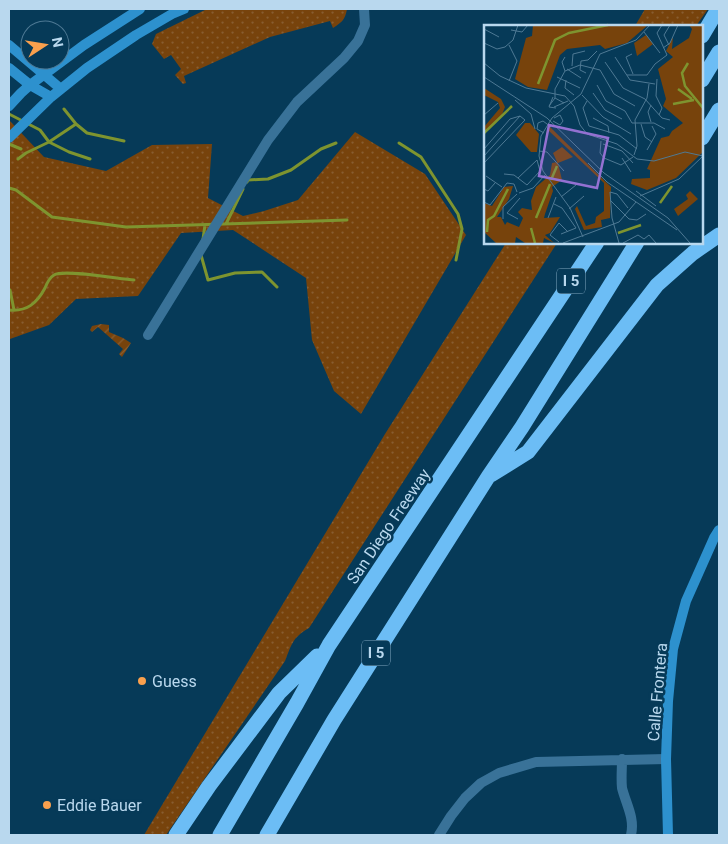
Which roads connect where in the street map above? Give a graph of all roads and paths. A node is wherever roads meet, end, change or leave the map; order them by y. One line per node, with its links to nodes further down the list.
1 (140, 9): 9 (street)
2 (184, 9): 12 (street)
3 (364, 9): 23 (street)
4 (718, 9): 5 (highway)
5 (703, 34)
6 (9, 45): 9 (street)
7 (719, 52): 10 (highway)
8 (9, 68): 11 (street)
9 (44, 75): 11 (street); 12 (street)
10 (703, 78)
11 (30, 85): 13 (street); 14 (street)
12 (61, 89): 13 (street)
13 (51, 97): 17 (street)
14 (9, 106)
15 (719, 110): 16 (highway)
16 (703, 136)
17 (9, 138)
18 (719, 235): 24 (highway)
19 (583, 244): 22 (highway)
20 (596, 244): 22 (highway, San Diego Freeway / I 5)
21 (635, 244): 24 (highway, I 5)
22 (546, 319): 26 (highway, San Diego Freeway / I 5)
23 (148, 335)
24 (488, 477): 29 (highway, I 5)
25 (719, 530): 28 (street, Calle Frontera)
26 (329, 645): 30 (highway); 31 (highway, San Diego Freeway / I 5)
27 (622, 759): 28 (street); 32 (street); 33 (street)
28 (666, 759): 34 (street, Calle Frontera)
29 (268, 834)
30 (176, 835)
31 (220, 835)
32 (439, 835)
33 (631, 835)
34 (668, 835)

